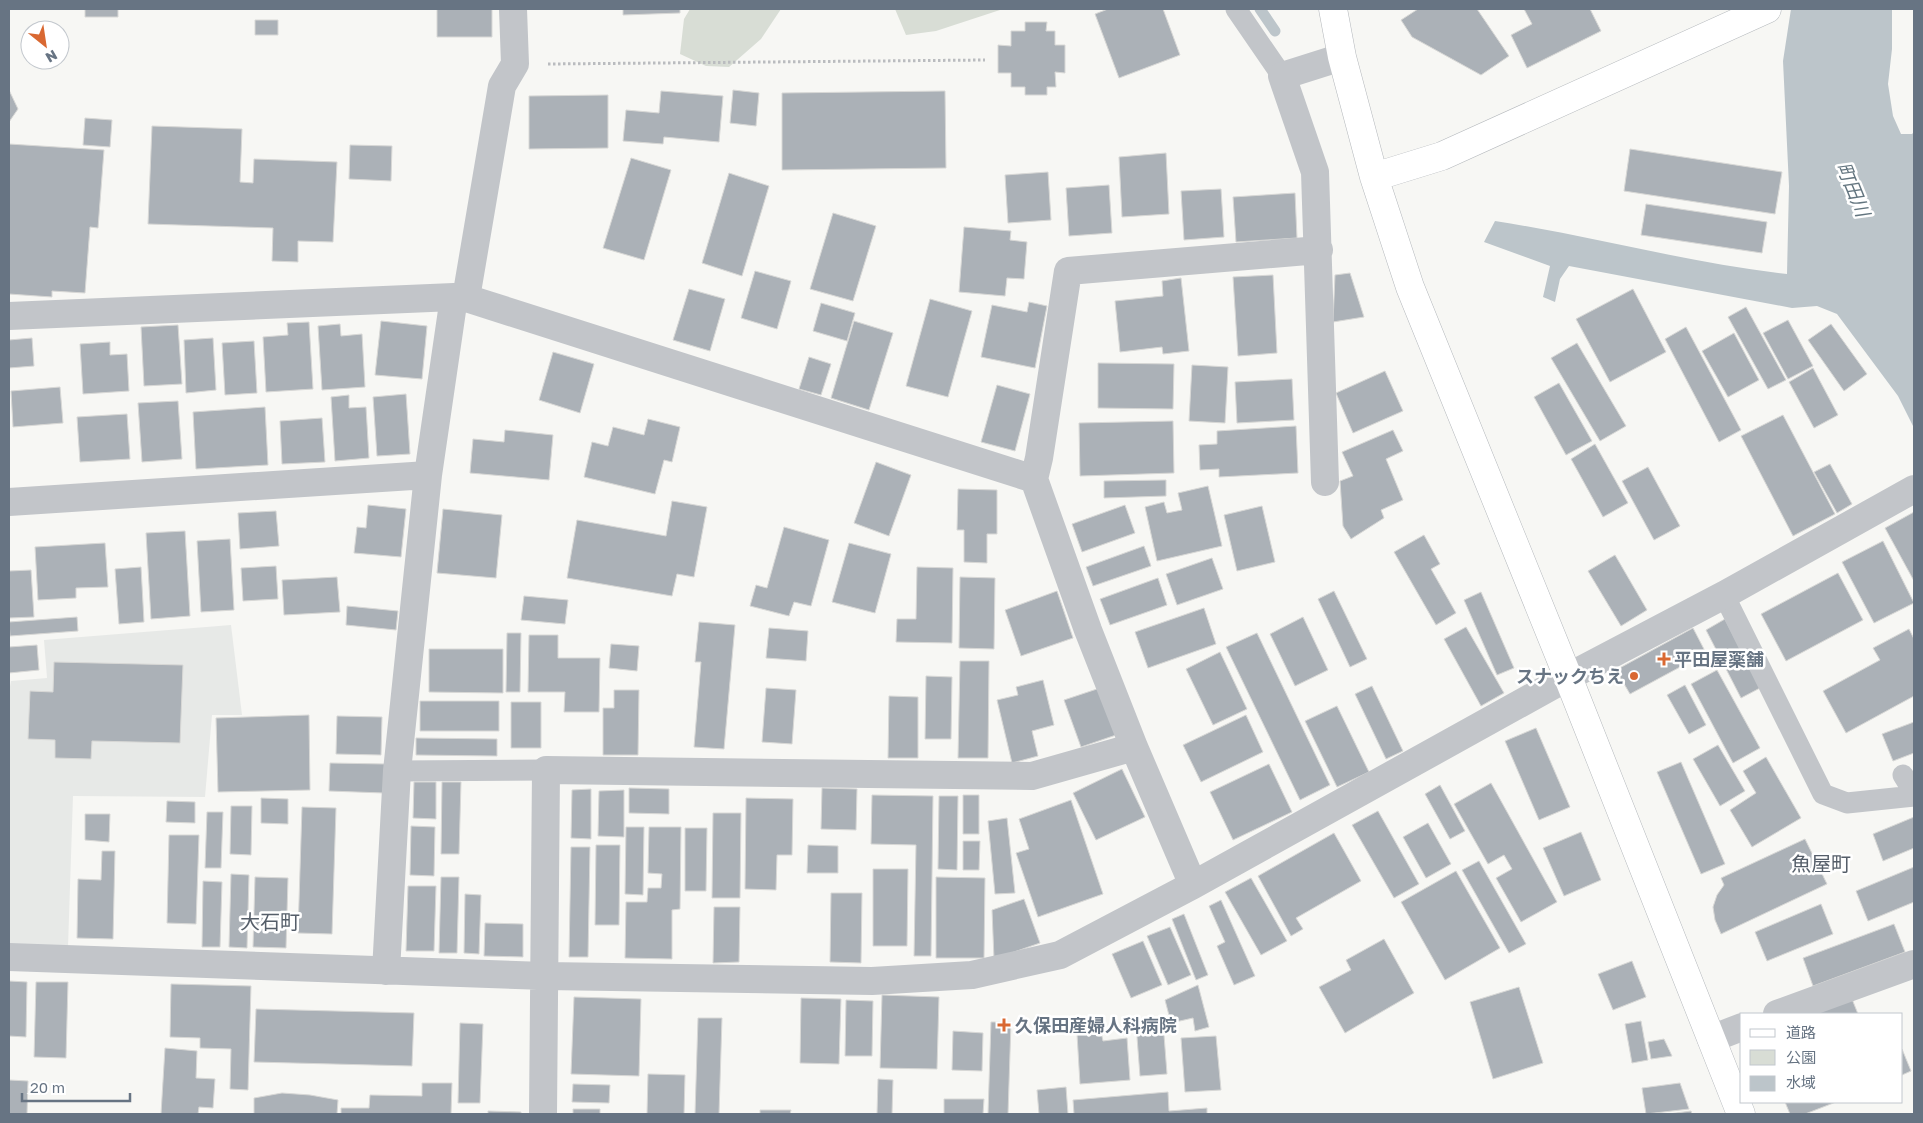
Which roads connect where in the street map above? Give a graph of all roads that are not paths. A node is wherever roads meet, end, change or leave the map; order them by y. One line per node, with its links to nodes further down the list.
1 (513, 9): 9 (street)
2 (1236, 9): 6 (lane)
3 (1334, 9): 5 (street)
4 (1767, 9): 7 (street)
5 (1342, 57): 6 (street); 7 (street)
6 (1282, 76): 8 (street)
7 (1374, 177): 17 (street)
8 (1319, 250): 12 (street); 13 (street)
9 (460, 297): 10 (street); 11 (street); 12 (street)
10 (9, 316)
11 (428, 475): 15 (street); 19 (street)
12 (1034, 478): 18 (street)
13 (1325, 482)
14 (1914, 489): 16 (street)
15 (9, 502)
16 (1724, 595): 17 (street); 21 (lane)
17 (1568, 677): 22 (street); 29 (street)
18 (1134, 747): 20 (street); 22 (street)
19 (397, 770): 20 (lane); 25 (street)
20 (546, 770): 26 (street)
21 (1911, 788)
22 (1193, 885): 26 (street)
23 (9, 957): 25 (street)
24 (1914, 964): 27 (street)
25 (386, 971): 26 (street)
26 (545, 976): 30 (street)
27 (1780, 1013)
28 (1740, 1028): 29 (street)
29 (1710, 1039): 31 (street)
30 (543, 1114)
31 (1741, 1114)

